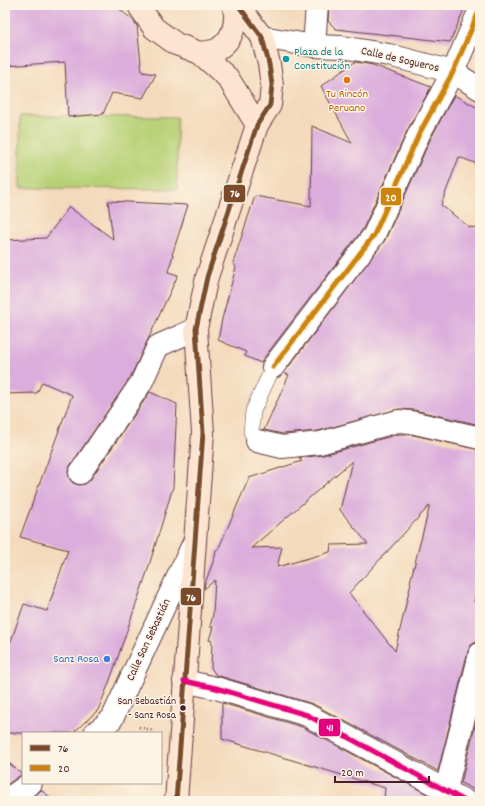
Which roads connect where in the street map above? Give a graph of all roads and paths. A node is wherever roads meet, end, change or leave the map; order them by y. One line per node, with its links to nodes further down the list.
1 (234, 5): 8 (street)
2 (238, 5): 6 (street)
3 (317, 5): 7 (street)
4 (138, 6): 8 (street)
5 (480, 9): 9 (street)
6 (262, 37): 7 (street); 11 (street)
7 (314, 46): 9 (street, Calle de Sogueros)
8 (200, 53): 11 (street)
9 (452, 72): 10 (street, Calle de Sogueros); 13 (street)
10 (480, 89)
11 (257, 125): 12 (street, Calle San Sebastián)
12 (196, 329): 16 (street); 17 (street, Calle San Sebastián)
13 (273, 367): 15 (lane)
14 (480, 438): 15 (street)
15 (257, 441)
16 (80, 474)
17 (196, 540): 19 (street, Calle San Sebastián); 20 (street, Calle San Sebastián)
18 (480, 654): 22 (street)
19 (184, 681): 22 (street); 24 (street, Calle San Sebastián)
20 (96, 732)
21 (30, 784): 23 (street)
22 (444, 796): 25 (street)
23 (5, 801)
24 (176, 801)
25 (465, 801)

